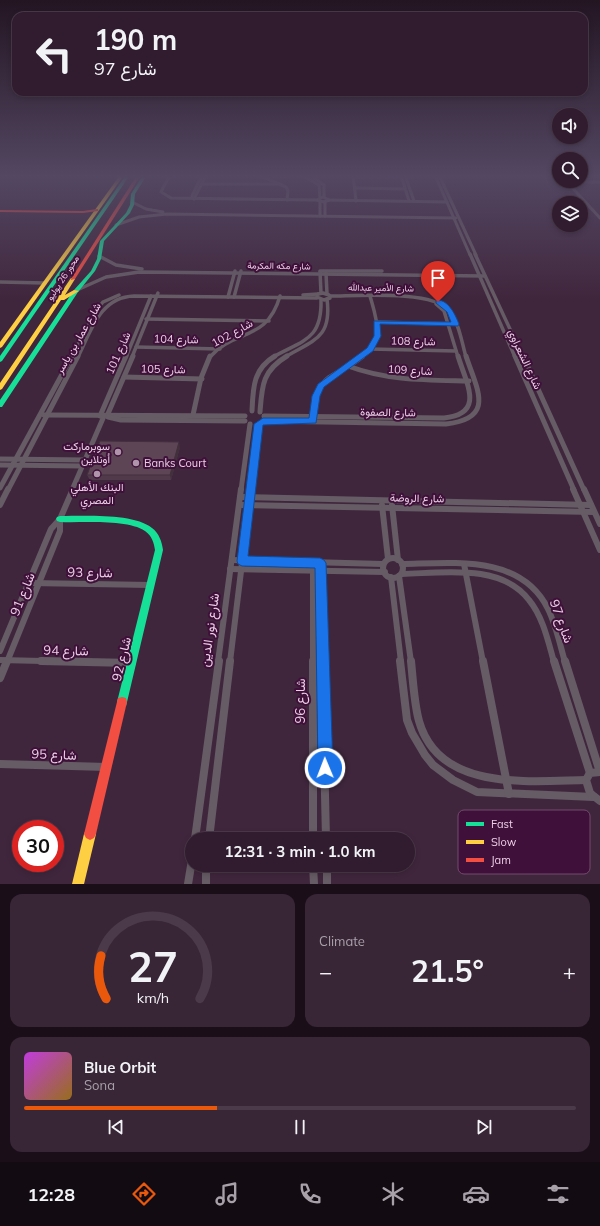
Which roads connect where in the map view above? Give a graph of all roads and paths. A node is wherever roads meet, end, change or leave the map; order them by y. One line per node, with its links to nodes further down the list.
1 (92, 216): 18 (main road)
2 (99, 216): 29 (main road, محور 26 يوليو)
3 (115, 216): 31 (main road, محور 26 يوليو)
4 (125, 216): 8 (main road)
5 (147, 216): 8 (street)
6 (452, 216): 15 (street, شارع الشعراوي)
7 (458, 216): 16 (street, شارع الشعراوي)
8 (116, 225): 9 (main road)
9 (99, 256): 10 (street, شارع مكه المكرمة); 19 (main road)
10 (155, 270): 11 (street, شارع مكه المكرمة); 19 (street, شارع مكه المكرمة)
11 (235, 271): 12 (street, شارع مكه المكرمة); 21 (street)
12 (241, 272): 13 (street, شارع مكه المكرمة); 22 (street)
13 (320, 273): 14 (street, شارع مكه المكرمة); 25 (street)
14 (326, 273): 15 (street, شارع مكه المكرمة); 26 (street)
15 (478, 274): 16 (street, شارع مكه المكرمة); 87 (street, شارع الشعراوي)
16 (485, 275): 88 (street, شارع الشعراوي)
17 (0, 282): 18 (street)
18 (45, 283): 28 (main road)
19 (76, 291): 31 (main road); 61 (main road)
20 (157, 295): 21 (street, شارع عمار بن ياسر); 23 (street, شارع عمار بن ياسر); 32 (street, شارع عمار بن ياسر); 35 (street, شارع 101)
21 (228, 295): 22 (street, شارع عمار بن ياسر)
22 (234, 295): 24 (street, شارع عمار بن ياسر)
23 (151, 296): 33 (street, شارع عمار بن ياسر); 34 (street, شارع 101)
24 (280, 296): 25 (street, شارع عمار بن ياسر); 36 (street, شارع 102)
25 (319, 296): 26 (street); 26 (street); 48 (street)
26 (328, 297): 27 (street, شارع الأمير عبدالله); 51 (street)
27 (370, 297): 30 (street, شارع الأمير عبدالله); 37 (street)
28 (35, 298): 29 (main road); 43 (main road)
29 (43, 298): 52 (main road, محور 26 يوليو)
30 (426, 299): 38 (street, شارع الأمير عبدالله); 39 (street, شارع الأمير عبدالله)
31 (60, 300): 60 (main road, محور 26 يوليو)
32 (95, 314): 33 (street); 40 (street, شارع عمار بن ياسر)
33 (100, 314): 40 (street, شارع عمار بن ياسر)
34 (142, 319): 35 (street); 44 (street, شارع 101)
35 (149, 319): 36 (street); 45 (street, شارع 101)
36 (269, 321): 46 (street, شارع 102)
37 (376, 322): 38 (street); 47 (street)
38 (448, 324): 39 (street); 41 (street, شارع الأمير عبدالله)
39 (455, 324): 42 (street, شارع الأمير عبدالله)
40 (81, 345): 58 (street, شارع عمار بن ياسر); 59 (street, شارع عمار بن ياسر)
41 (454, 345): 42 (street); 49 (street, شارع الأمير عبدالله)
42 (462, 345): 50 (street, شارع الأمير عبدالله)
43 (0, 346)
44 (131, 347): 45 (street, شارع 104); 68 (street, شارع 101)
45 (137, 347): 46 (street, شارع 104); 54 (street, شارع 101)
46 (220, 349): 55 (street, شارع 102)
47 (370, 349): 49 (street, شارع 108); 53 (street)
48 (284, 351): 51 (street); 63 (street)
49 (456, 352): 50 (street, شارع 108); 56 (street, شارع الأمير عبدالله)
50 (464, 352): 57 (street, شارع الأمير عبدالله)
51 (289, 355): 64 (street)
52 (1, 357)
53 (348, 366): 56 (street, شارع 109); 69 (street)
54 (124, 377): 55 (street, شارع 105); 68 (street, شارع 101)
55 (202, 379): 67 (street, شارع 102)
56 (466, 381): 57 (street, شارع 109); 69 (street, شارع الصفوة)
57 (474, 381): 69 (street, شارع الصفوة)
58 (57, 383): 59 (street); 65 (street, شارع عمار بن ياسر)
59 (63, 383): 66 (street, شارع عمار بن ياسر)
60 (0, 389): 61 (main road)
61 (10, 390): 62 (main road)
62 (0, 405)
63 (252, 411): 64 (street); 70 (street)
64 (260, 412): 71 (street)
65 (39, 415): 66 (street); 73 (street, شارع عمار بن ياسر)
66 (46, 415): 68 (street); 74 (street, شارع عمار بن ياسر)
67 (193, 415): 68 (street); 70 (street)
68 (104, 416): 70 (street); 75 (street, شارع 91)
69 (314, 419): 71 (street, شارع الصفوة)
70 (246, 420): 71 (street, شارع الصفوة); 80 (street, شارع نور الدين)
71 (262, 420): 81 (street)
72 (0, 459): 73 (street)
73 (16, 459): 74 (street); 77 (street, شارع عمار بن ياسر)
74 (24, 459): 75 (street); 78 (street, شارع عمار بن ياسر)
75 (84, 463): 78 (street); 93 (street, شارع 91)
76 (0, 465): 77 (street)
77 (12, 465): 78 (street); 79 (street, شارع عمار بن ياسر)
78 (21, 465): 84 (street, شارع عمار بن ياسر)
79 (0, 488)
80 (241, 497): 81 (street, شارع الروضة); 85 (street, شارع نور الدين)
81 (250, 498): 82 (street, شارع الروضة); 86 (street)
82 (381, 500): 83 (street, شارع الروضة); 89 (street)
83 (392, 500): 87 (street, شارع الروضة); 90 (street)
84 (0, 505)
85 (240, 505): 86 (street, شارع الروضة); 96 (street, شارع نور الدين)
86 (249, 505): 89 (street, شارع الروضة); 97 (street)
87 (580, 505): 88 (street, شارع الروضة); 91 (street, شارع الشعراوي)
88 (591, 505): 92 (street, شارع الشعراوي)
89 (382, 507): 90 (street, شارع الروضة); 98 (street)
90 (392, 508): 91 (street, شارع الروضة); 99 (street)
91 (583, 512): 92 (street, شارع الروضة); 95 (street, شارع الشعراوي)
92 (594, 512): 94 (street, شارع الشعراوي)
93 (60, 518): 108 (street, شارع 91); 109 (street, شارع 91); 110 (main road, شارع 92)
94 (600, 524)
95 (600, 550)
96 (232, 560): 97 (street); 102 (street, شارع نور الدين)
97 (242, 561): 100 (street); 103 (street)
98 (386, 562): 99 (street, شارع 97); 100 (street); 106 (street)
99 (400, 562): 101 (street, شارع 97); 107 (street)
100 (316, 563): 104 (street, شارع 96)
101 (464, 564): 105 (street); 117 (street, شارع 97)
102 (230, 569): 103 (street); 122 (street, شارع نور الدين)
103 (241, 570): 104 (street); 123 (street)
104 (316, 572): 106 (street); 124 (street, شارع 96); 125 (street, شارع 96)
105 (466, 574): 107 (street, شارع 97); 118 (street, شارع 97); 119 (street)
106 (388, 575): 107 (street, شارع 97); 120 (street)
107 (401, 575): 119 (street)
108 (30, 583): 109 (street, شارع 93); 111 (street, شارع 91)
109 (39, 584): 110 (street, شارع 93); 112 (street, شارع 91)
110 (151, 585): 113 (main road, شارع 92)
111 (0, 651)
112 (4, 660): 113 (street, شارع 94); 114 (street, شارع 91)
113 (132, 663): 116 (main road, شارع 92)
114 (0, 678)
115 (0, 764): 116 (street, شارع 95)
116 (107, 767): 130 (main road, شارع 92)
117 (600, 772): 118 (street)
118 (588, 777): 119 (street); 121 (street, شارع 97)
119 (506, 779): 120 (street)
120 (509, 794): 121 (street)
121 (598, 800)
122 (196, 832)
123 (210, 832)
124 (313, 832)
125 (326, 832)
126 (190, 872): 131 (street)
127 (206, 872): 132 (street)
128 (314, 872): 133 (street)
129 (327, 872): 134 (street)
130 (78, 884)
131 (188, 884)
132 (206, 884)
133 (314, 884)
134 (327, 884)

